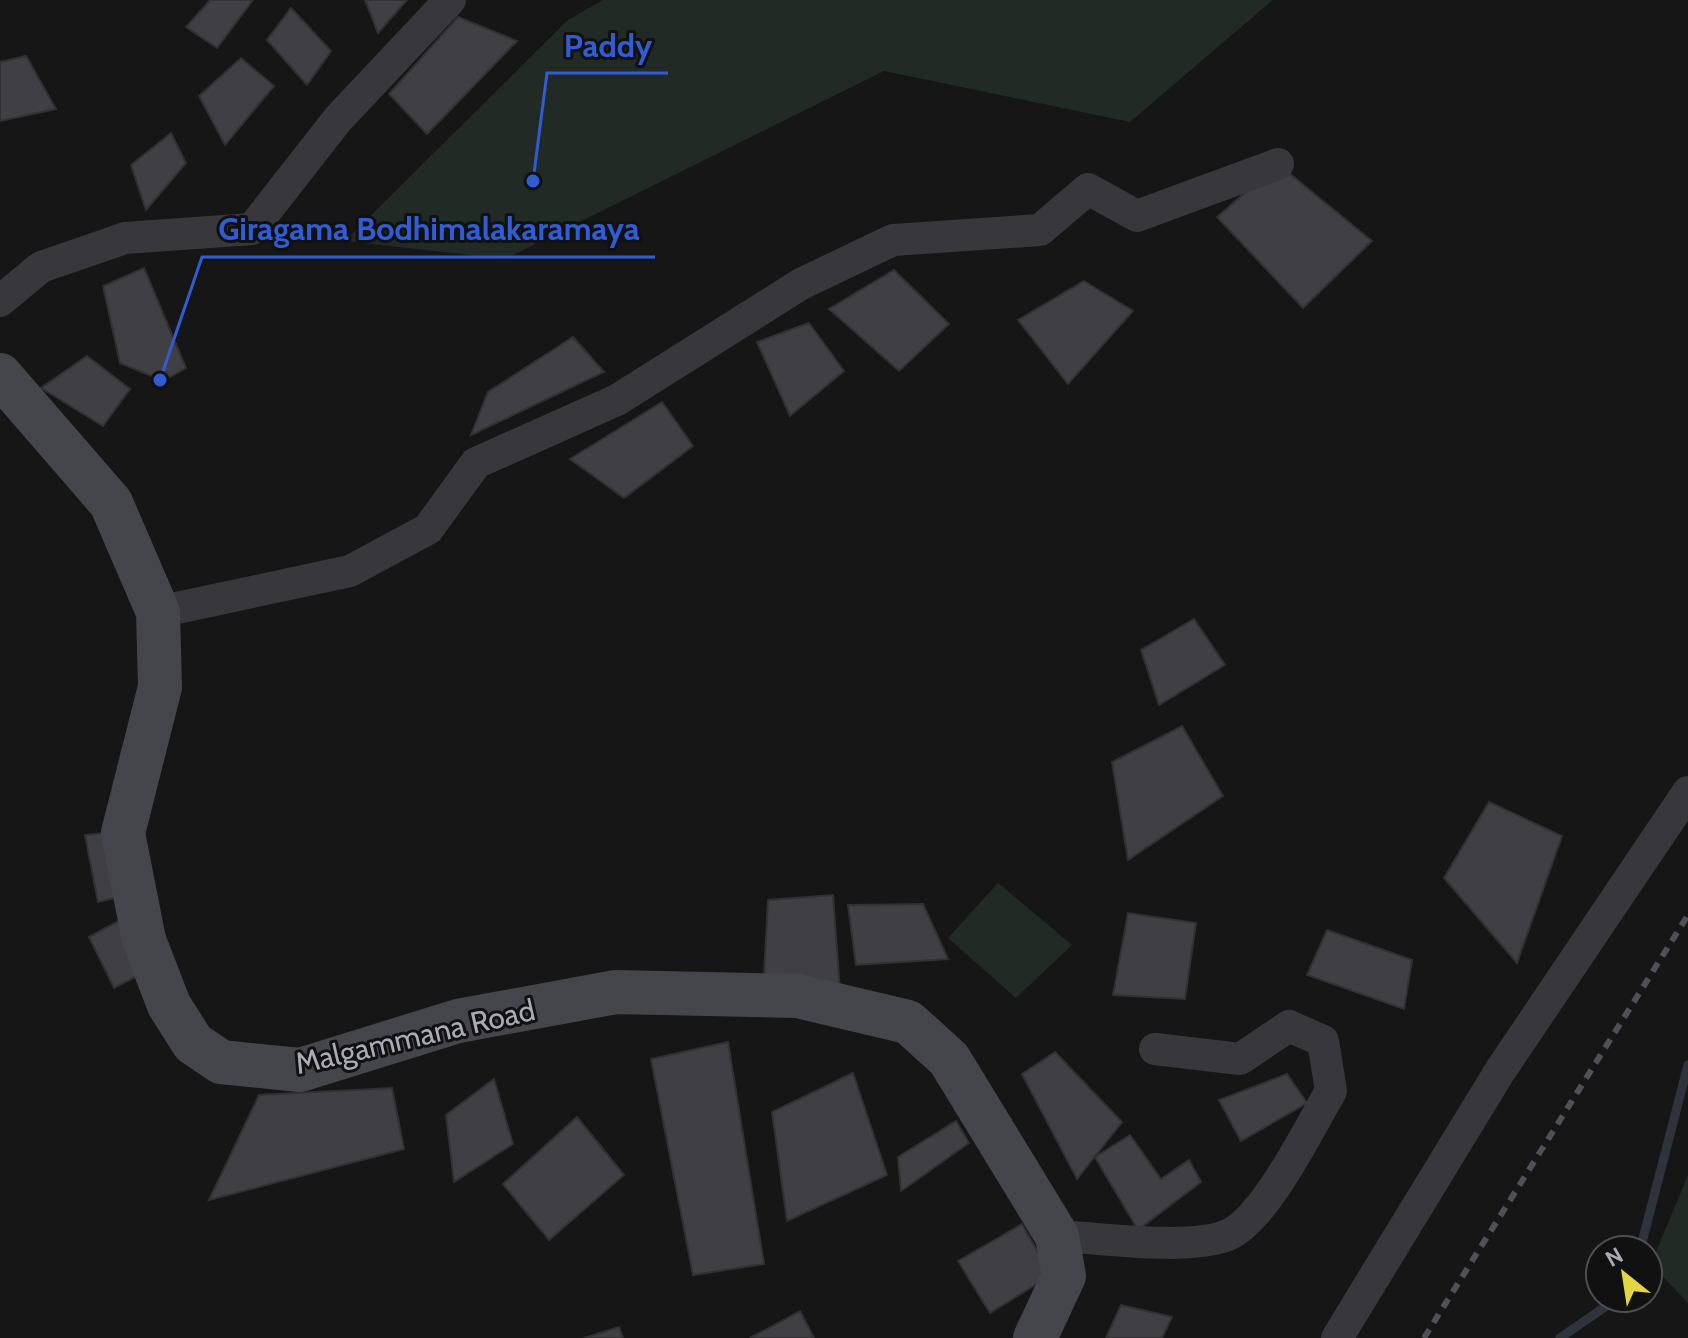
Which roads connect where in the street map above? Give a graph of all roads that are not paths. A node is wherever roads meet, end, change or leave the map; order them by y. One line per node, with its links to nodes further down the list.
1 (450, 0): 3 (street)
2 (1278, 164): 5 (street)
3 (0, 301)
4 (0, 375): 5 (street, Malgammana Road)
5 (158, 612): 8 (street, Malgammana Road)
6 (1688, 792): 10 (street)
7 (1155, 1049): 8 (street)
8 (1057, 1236): 9 (street, Malgammana Road)
9 (1035, 1338)
10 (1337, 1338)

